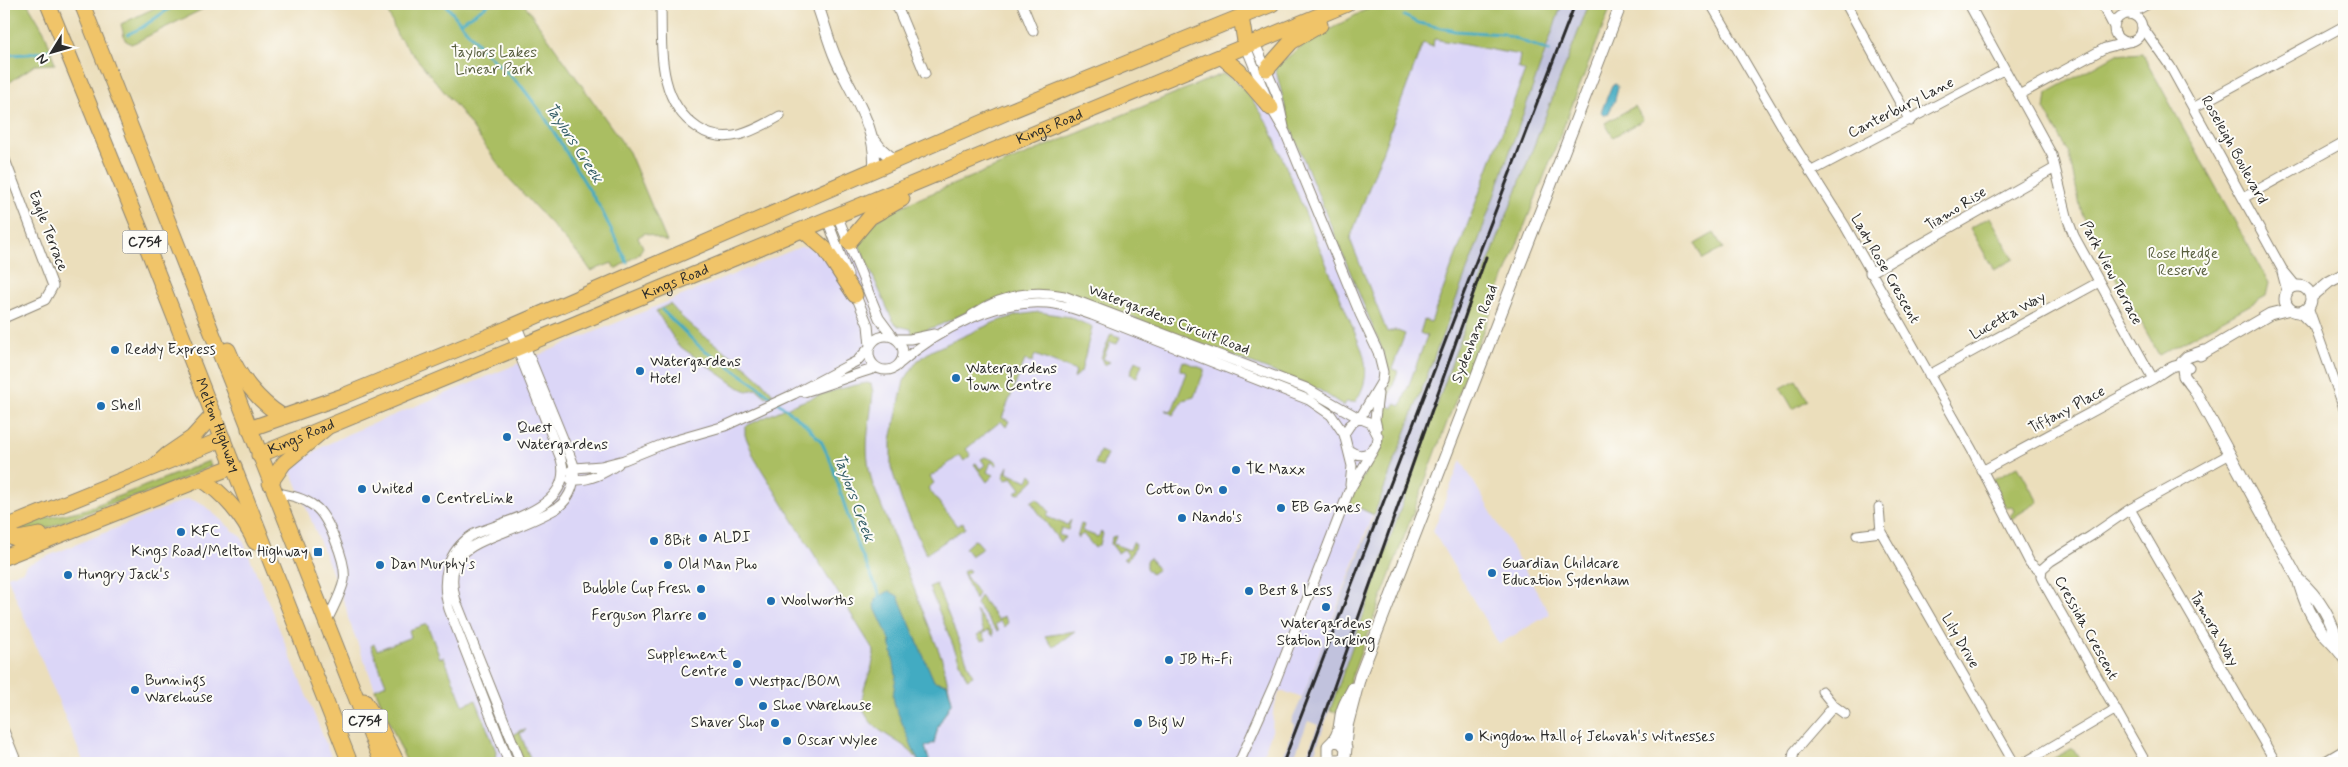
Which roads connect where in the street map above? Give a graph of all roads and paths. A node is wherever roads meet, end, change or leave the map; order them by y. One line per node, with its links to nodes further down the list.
1 (48, 4): 72 (main road, Melton Highway / C754)
2 (82, 4): 48 (main road, Melton Highway / C754)
3 (657, 4): 4 (street); 35 (street)
4 (674, 4)
5 (818, 4): 6 (street); 38 (street)
6 (830, 4)
7 (896, 4): 31 (street)
8 (1022, 4): 23 (street)
9 (1272, 4): 19 (main road, Kings Road)
10 (1347, 4): 25 (main road, Kings Road)
11 (1353, 4): 29 (main road)
12 (1621, 4): 105 (street, Sydenham Road)
13 (1711, 4): 44 (street, Lady Rose Crescent)
14 (1846, 4): 36 (street)
15 (1969, 4): 30 (street, Park View Terrace)
16 (2148, 4): 18 (street); 20 (street)
17 (2103, 6): 18 (street); 22 (street)
18 (2126, 14): 20 (street); 22 (street)
19 (1241, 17): 25 (main road); 41 (main road, Kings Road)
20 (2142, 25): 24 (street); 27 (street, Roseleigh Boulevard)
21 (2344, 26): 34 (street)
22 (2114, 30): 24 (street); 26 (street)
23 (1033, 31)
24 (2130, 42): 26 (street); 27 (street)
25 (1251, 45): 28 (main road, Kings Road); 29 (street); 33 (street)
26 (2105, 48): 32 (street)
27 (2157, 48): 34 (street, Roseleigh Boulevard)
28 (1222, 57): 33 (main road); 45 (main road, Kings Road)
29 (1267, 69): 37 (street)
30 (2005, 69): 32 (street, Park View Terrace); 36 (street, Canterbury Lane)
31 (925, 74)
32 (2019, 95): 42 (street, Park View Terrace)
33 (1271, 108): 37 (street)
34 (2193, 108): 47 (street, Roseleigh Boulevard)
35 (780, 116)
36 (1910, 121): 44 (street, Canterbury Lane)
37 (1285, 132): 69 (street)
38 (873, 138): 41 (street); 43 (street)
39 (2344, 142): 47 (street)
40 (4, 157): 57 (street, Eagle Terrace)
41 (895, 161): 43 (main road, Kings Road)
42 (2055, 168): 52 (street, Tiamo Rise); 54 (street, Park View Terrace)
43 (874, 171): 46 (main road, Kings Road)
44 (1810, 172): 52 (street, Lady Rose Crescent)
45 (938, 175): 49 (main road, Kings Road); 51 (main road)
46 (825, 192): 49 (main road); 59 (main road, Kings Road)
47 (2243, 198): 56 (street, Roseleigh Boulevard)
48 (158, 202): 73 (main road); 76 (main road, Melton Highway / C754)
49 (832, 217): 50 (main road, Kings Road); 51 (street); 55 (street)
50 (803, 230): 55 (main road); 63 (main road, Kings Road)
51 (849, 242): 61 (street)
52 (1870, 273): 67 (street, Lady Rose Crescent)
53 (2344, 274): 56 (street)
54 (2099, 282): 67 (street, Lucetta Way); 68 (street, Park View Terrace)
55 (856, 295): 62 (street)
56 (2298, 299): 65 (street); 71 (street, Roseleigh Boulevard)
57 (4, 318)
58 (965, 321): 60 (street, Watergardens Circuit Road); 74 (street, Watergardens Circuit Road); 78 (street, Watergardens Circuit Road)
59 (512, 326): 63 (street); 73 (main road, Kings Road)
60 (939, 333): 61 (street, Watergardens Circuit Road); 64 (street, Watergardens Circuit Road)
61 (894, 338): 62 (street); 64 (street)
62 (869, 347): 66 (street); 70 (street)
63 (521, 348): 75 (main road, Kings Road); 87 (street); 89 (street)
64 (900, 363): 66 (street)
65 (2184, 367): 68 (street, Tiffany Place); 82 (street)
66 (876, 368): 70 (street)
67 (1930, 375): 88 (street, Lady Rose Crescent)
68 (2153, 379): 88 (street, Tiffany Place)
69 (1380, 386): 74 (street); 77 (street)
70 (794, 394): 84 (street)
71 (2344, 406)
72 (214, 414): 79 (main road, Melton Highway / C754); 85 (main road)
73 (282, 416): 76 (main road, Kings Road)
74 (1359, 418): 77 (street); 78 (street)
75 (326, 428): 83 (main road, Kings Road); 92 (main road)
76 (249, 429): 79 (main road, Kings Road); 83 (main road, Melton Highway / C754)
77 (1377, 431): 80 (street)
78 (1344, 434): 81 (street)
79 (223, 439): 85 (main road, Kings Road); 86 (main road, Melton Highway / C754)
80 (1374, 449): 81 (street); 93 (street)
81 (1350, 451): 93 (street)
82 (2229, 452): 95 (street, Cressida Crescent); 104 (street)
83 (259, 455): 86 (main road, Kings Road); 92 (main road, Melton Highway / C754)
84 (624, 460): 87 (street); 91 (street)
85 (156, 465): 97 (main road, Kings Road)
86 (234, 466): 90 (main road, Kings Road); 102 (main road, Melton Highway / C754)
87 (574, 468): 89 (street); 91 (street)
88 (1982, 471): 101 (street, Lady Rose Crescent)
89 (563, 477): 91 (street); 122 (street)
90 (201, 479): 96 (main road, Kings Road); 102 (main road)
91 (574, 480): 123 (street)
92 (272, 487): 103 (main road, Melton Highway / C754); 103 (street)
93 (1350, 491): 112 (street)
94 (1879, 506): 98 (street, Lily Drive)
95 (2130, 509): 101 (street, Cressida Crescent); 130 (street, Tamora Way)
96 (117, 512): 97 (main road); 100 (main road, Kings Road)
97 (4, 527)
98 (1882, 532): 99 (street); 127 (street, Lily Drive)
99 (1857, 535)
100 (7, 553)
101 (2042, 570): 109 (street, Cressida Crescent)
102 (280, 581): 119 (main road, Melton Highway / C754)
103 (326, 623): 106 (main road, Melton Highway / C754)
104 (2341, 654)
105 (1360, 676): 113 (street, Sydenham Road); 114 (street, Sydenham Road)
106 (348, 680): 120 (main road, Melton Highway / C754); 121 (main road)
107 (1822, 691): 108 (street)
108 (1834, 706): 110 (street); 126 (street)
109 (2116, 709): 128 (street); 129 (street, Cressida Crescent)
110 (1845, 714)
111 (4, 731): 118 (street)
112 (1253, 734): 124 (street); 125 (street)
113 (1333, 741): 114 (street); 116 (street)
114 (1345, 746): 117 (street)
115 (2344, 750): 131 (street)
116 (1327, 759): 117 (street)
117 (1339, 762)
118 (17, 763)
119 (350, 763)
120 (382, 763)
121 (397, 763)
122 (509, 763)
123 (521, 763)
124 (1239, 763)
125 (1244, 763)
126 (1792, 763)
127 (2014, 763)
128 (2024, 763)
129 (2146, 763)
130 (2276, 763)
131 (2322, 763)

